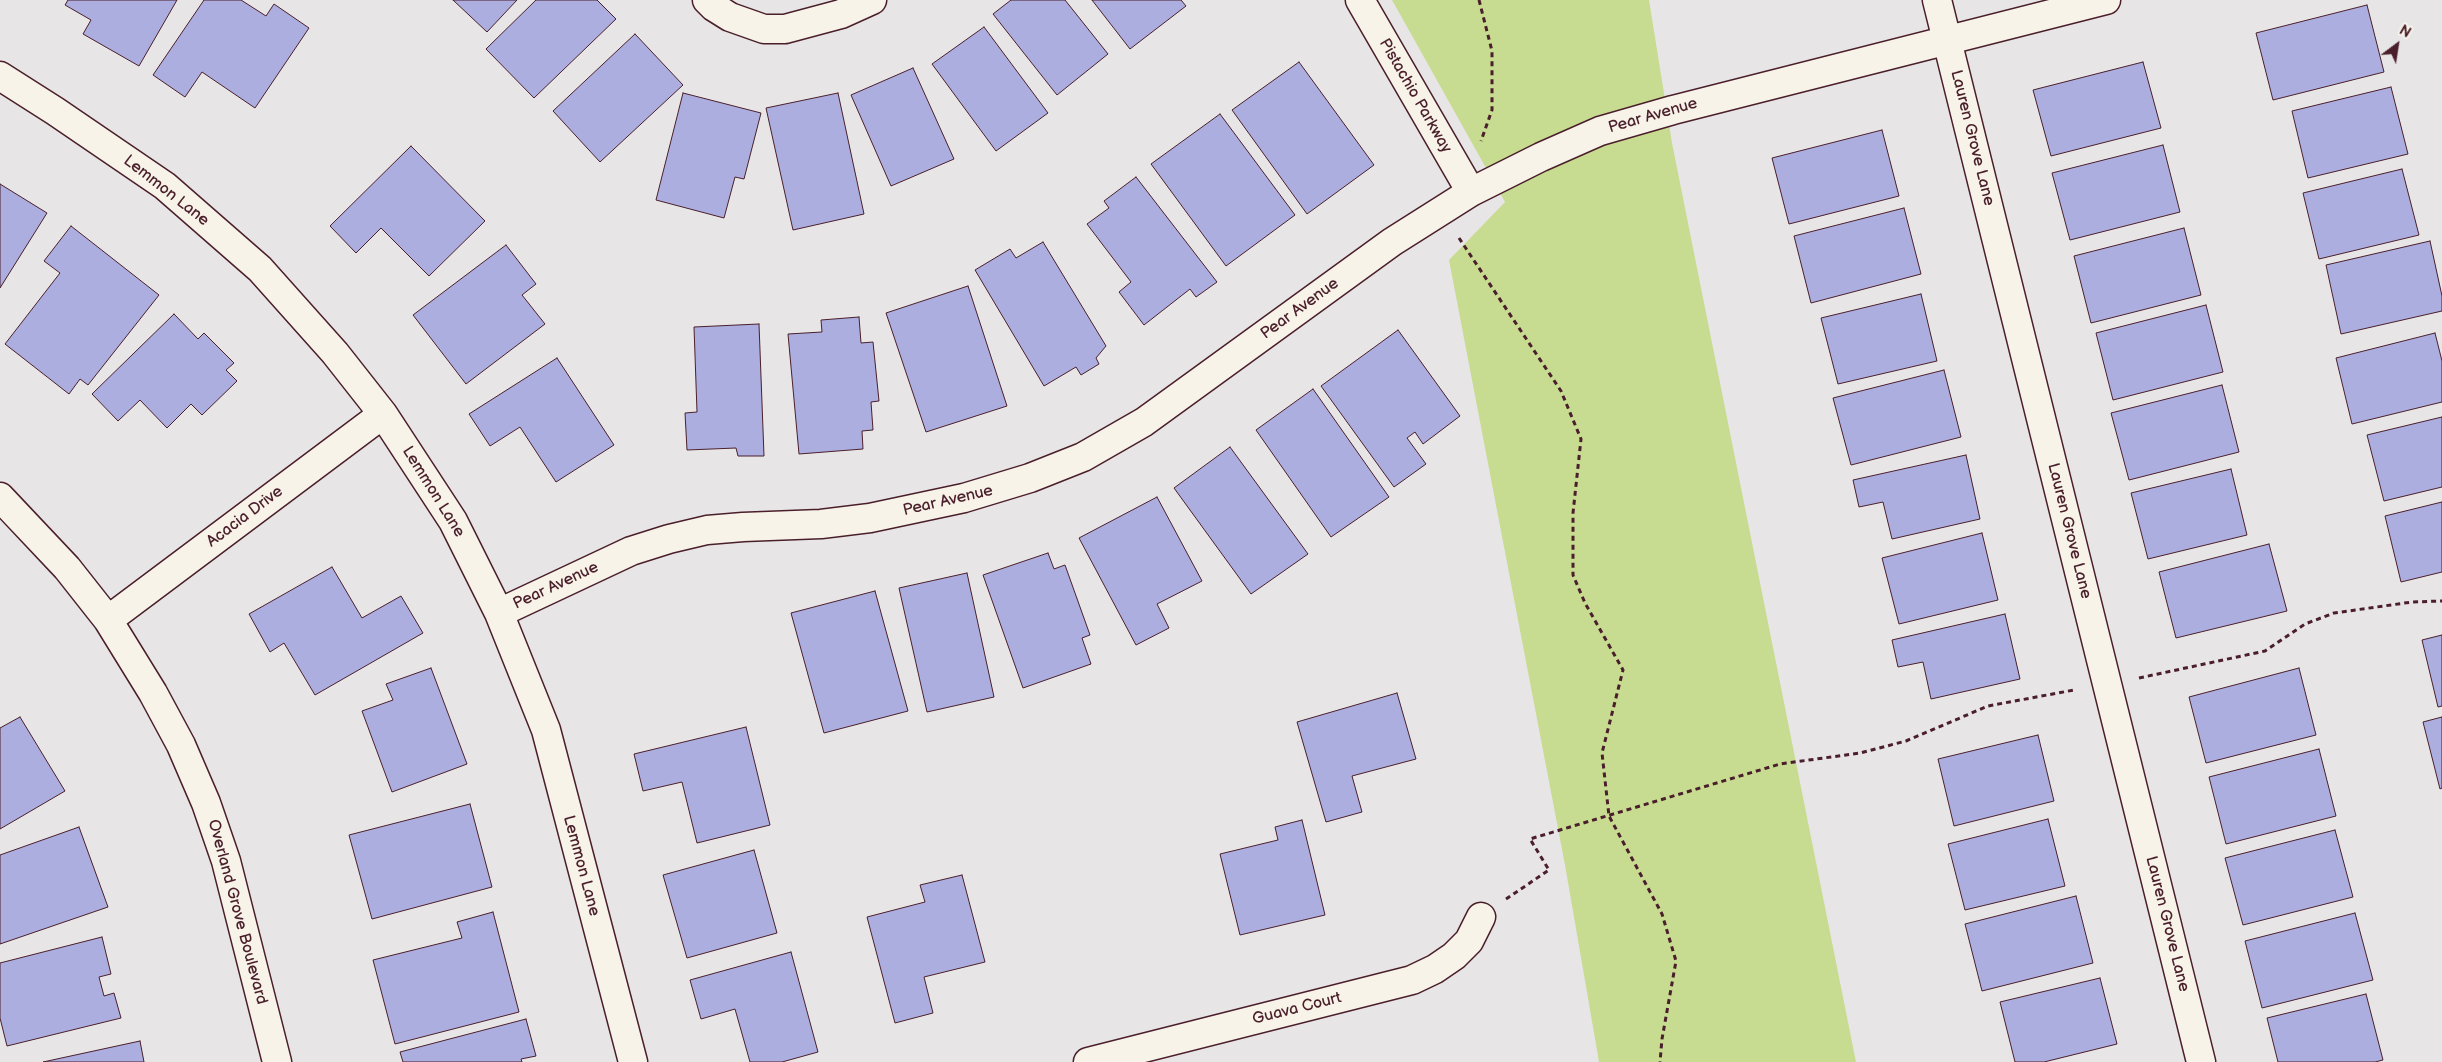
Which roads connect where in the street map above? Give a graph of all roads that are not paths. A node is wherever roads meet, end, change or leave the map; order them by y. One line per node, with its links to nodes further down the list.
1 (707, 0): 2 (street)
2 (872, 0)
3 (1360, 0): 8 (street, Pistachio Parkway)
4 (1937, 0): 6 (street, Lauren Grove Lane)
5 (2106, 0): 6 (street, Pear Avenue)
6 (1947, 40): 8 (street, Pear Avenue); 17 (street, Lauren Grove Lane)
7 (0, 76): 9 (street, Lemmon Lane)
8 (1471, 192): 11 (street, Pear Avenue)
9 (383, 414): 11 (street, Lemmon Lane); 12 (street, Acacia Drive)
10 (0, 498): 12 (street, Overland Grove Boulevard)
11 (499, 613): 15 (street, Lemmon Lane)
12 (108, 620): 14 (street, Overland Grove Boulevard)
13 (1481, 917): 16 (street, Guava Court)
14 (277, 1062)
15 (633, 1062)
16 (1088, 1062)
17 (2201, 1062)

